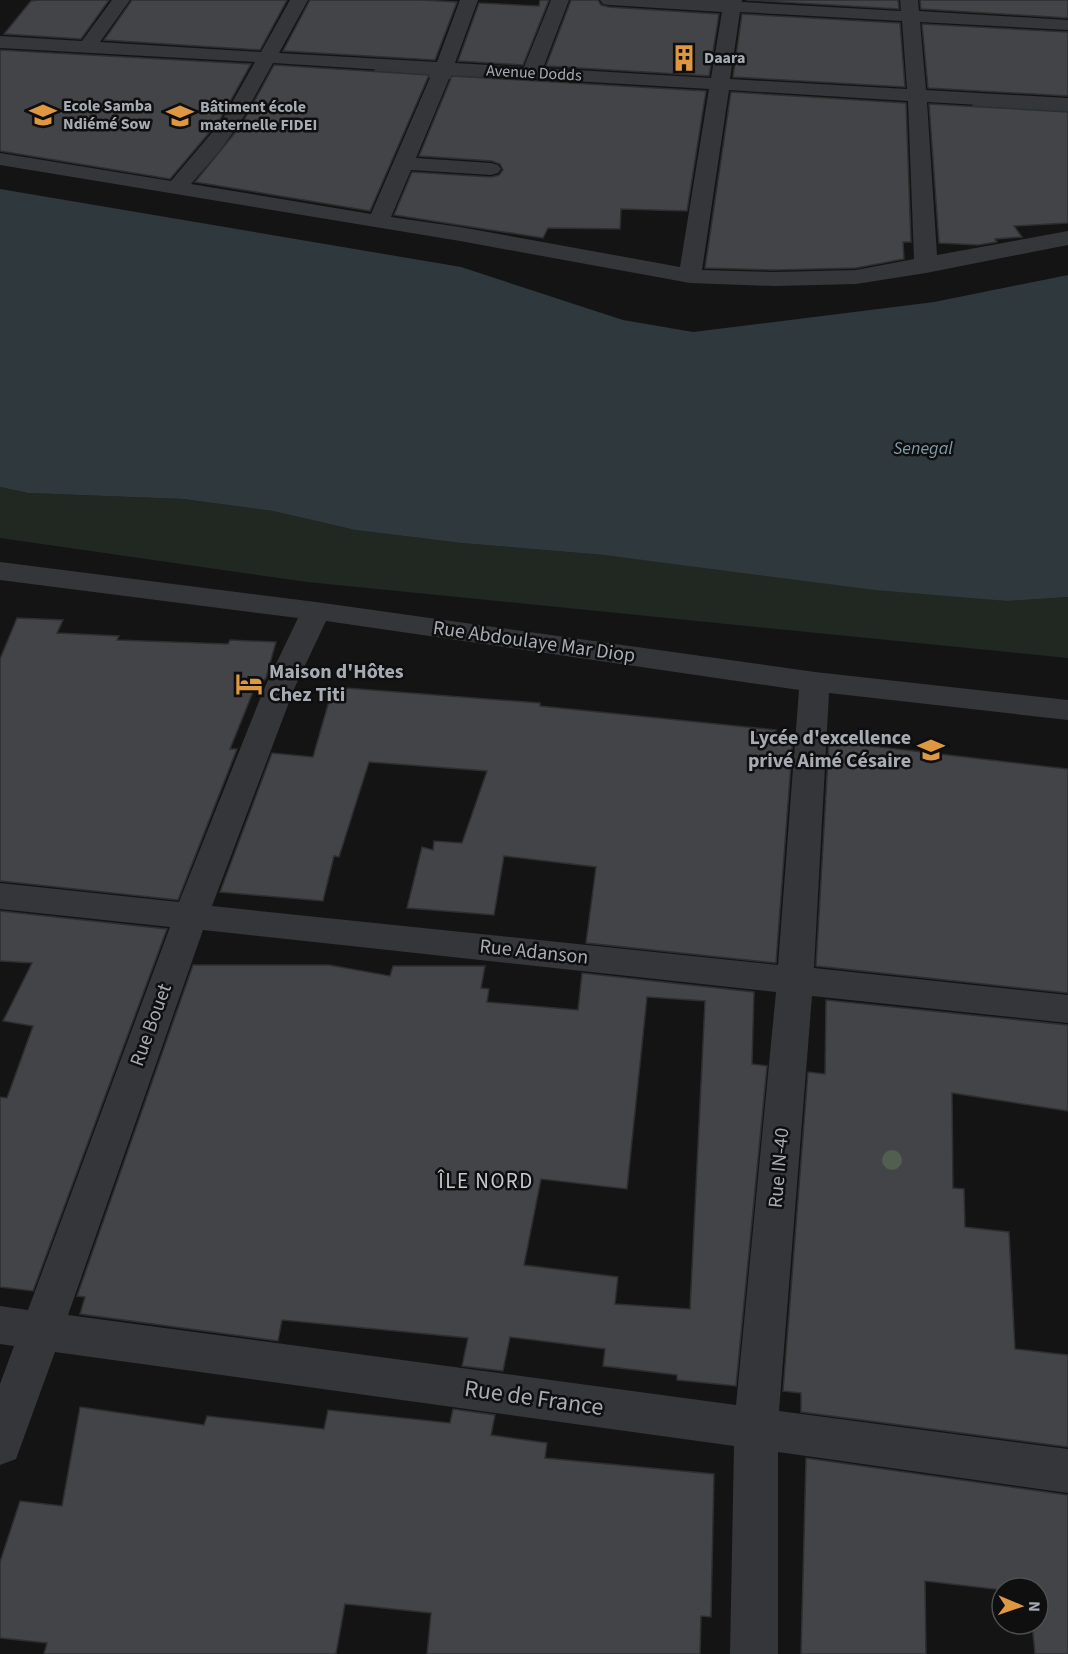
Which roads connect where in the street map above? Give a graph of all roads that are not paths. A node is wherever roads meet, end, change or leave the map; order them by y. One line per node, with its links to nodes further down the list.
1 (121, 0): 10 (street)
2 (299, 0): 11 (street)
3 (469, 0): 12 (street)
4 (560, 0): 13 (street)
5 (609, 0): 6 (street)
6 (732, 3): 7 (street); 14 (street)
7 (909, 8): 8 (street); 15 (street)
8 (1068, 25)
9 (0, 42): 10 (street, Avenue Dodds)
10 (87, 47): 11 (street, Avenue Dodds)
11 (267, 58): 12 (street, Avenue Dodds); 20 (street)
12 (444, 68): 13 (street, Avenue Dodds); 18 (street)
13 (531, 73): 14 (street, Avenue Dodds)
14 (718, 84): 15 (street, Avenue Dodds); 24 (street)
15 (917, 95): 16 (street, Avenue Dodds); 23 (street)
16 (1068, 104)
17 (0, 159): 20 (street)
18 (404, 163): 19 (street); 21 (street)
19 (491, 169)
20 (176, 188): 21 (street)
21 (378, 222): 24 (street)
22 (1068, 238): 23 (street)
23 (926, 266): 24 (street)
24 (690, 276)
25 (0, 572): 26 (street, Rue Abdoulaye Mar Diop)
26 (316, 611): 27 (street, Rue Abdoulaye Mar Diop); 30 (street, Rue Bouet)
27 (815, 682): 28 (street, Rue Abdoulaye Mar Diop); 31 (street, Rue IN-40)
28 (1068, 710)
29 (0, 896): 30 (street, Rue Adanson)
30 (191, 916): 31 (street, Rue Adanson); 33 (street, Rue Bouet)
31 (795, 980): 32 (street, Rue Adanson); 34 (street, Rue IN-40)
32 (1068, 1009)
33 (20, 1327): 34 (street, Rue de France); 35 (street, Rue Bouet)
34 (756, 1429): 36 (street, Rue de France); 37 (street, Rue IN-40)
35 (0, 1444)
36 (1068, 1471)
37 (754, 1654)

